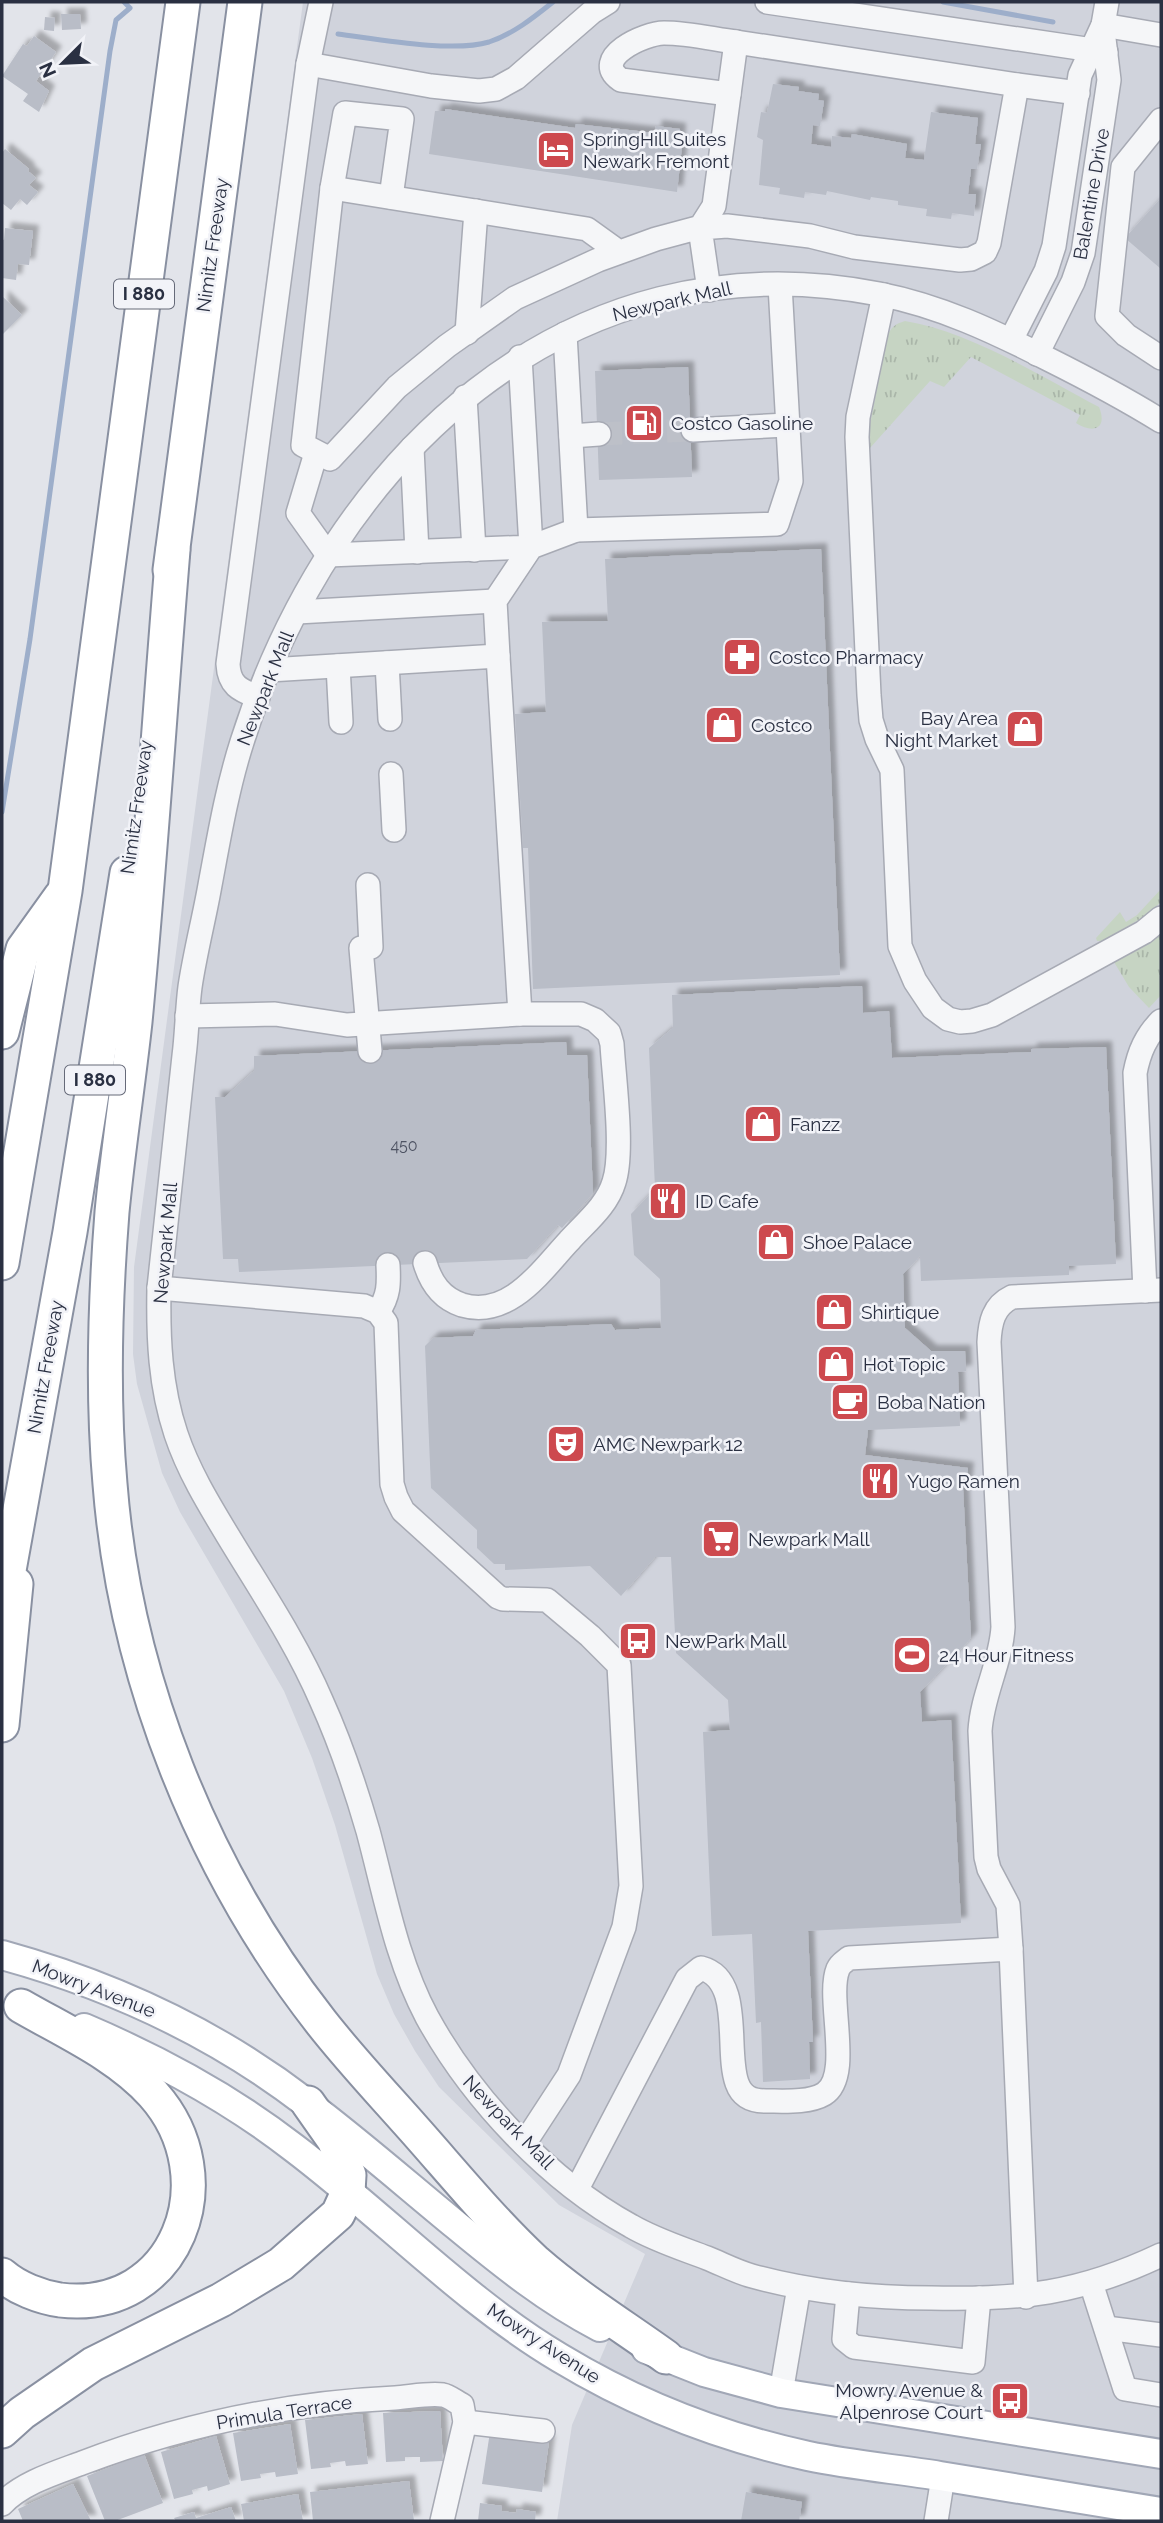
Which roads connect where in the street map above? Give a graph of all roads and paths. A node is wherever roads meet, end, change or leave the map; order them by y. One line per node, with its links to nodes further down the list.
1 (183, 2): 56 (highway, I 880)
2 (245, 2): 40 (highway, Nimitz Freeway / I 880)
3 (321, 2): 11 (street)
4 (608, 2): 11 (street)
5 (767, 2): 10 (street)
6 (1107, 2): 7 (street, Balentine Drive)
7 (1103, 25): 8 (street); 10 (street, Balentine Drive)
8 (1161, 35)
9 (736, 42): 12 (street); 14 (street); 14 (street)
10 (1099, 51): 13 (street, Balentine Drive); 27 (street, Balentine Drive)
11 (308, 64): 50 (street)
12 (1017, 85): 13 (street); 19 (street)
13 (1077, 93): 26 (street, Balentine Drive)
14 (729, 94): 19 (street)
15 (1161, 120): 29 (street)
16 (332, 188): 17 (street); 17 (street); 37 (street)
17 (391, 197): 18 (street)
18 (476, 211): 20 (street); 24 (street)
19 (701, 228): 20 (street); 22 (street)
20 (619, 252): 24 (street)
21 (780, 285): 22 (street, Newpark Mall); 23 (street, Newpark Mall); 32 (street)
22 (709, 290): 25 (street, Newpark Mall)
23 (884, 295): 26 (street, Newpark Mall); 57 (street)
24 (467, 333): 37 (street)
25 (565, 334): 28 (street, Newpark Mall); 35 (street)
26 (1011, 340): 27 (street, Newpark Mall)
27 (1037, 354): 31 (street, Newpark Mall)
28 (520, 358): 30 (street, Newpark Mall); 39 (street)
29 (1161, 358)
30 (466, 397): 36 (street, Newpark Mall); 41 (street)
31 (1161, 421)
32 (787, 425): 33 (street); 38 (street)
33 (693, 430)
34 (598, 434): 35 (street)
35 (571, 436): 38 (street)
36 (412, 448): 42 (street); 43 (street, Newpark Mall)
37 (316, 453): 43 (street)
38 (576, 530): 39 (street)
39 (531, 547): 41 (street); 44 (street)
40 (173, 550): 70 (highway, Nimitz Freeway / I 880); 89 (highway)
41 (474, 550): 42 (street)
42 (416, 552): 43 (street)
43 (328, 555): 45 (street, Newpark Mall)
44 (495, 601): 45 (street); 46 (street)
45 (297, 612): 49 (street, Newpark Mall)
46 (498, 656): 47 (street); 58 (street)
47 (387, 663): 48 (street); 51 (street)
48 (338, 666): 49 (street); 52 (street)
49 (269, 670): 50 (street, Newpark Mall)
50 (258, 697): 59 (street, Newpark Mall)
51 (390, 719)
52 (341, 722)
53 (391, 774): 54 (street)
54 (394, 830)
55 (368, 885): 61 (street)
56 (65, 891): 62 (highway); 64 (highway, I 880)
57 (1161, 918)
58 (520, 1014): 61 (street); 65 (street)
59 (187, 1016): 61 (street); 67 (street, Newpark Mall)
60 (1161, 1021): 68 (street)
61 (368, 1025): 63 (street)
62 (2, 1032)
63 (370, 1051)
64 (2, 1262)
65 (425, 1263)
66 (388, 1265): 69 (street)
67 (159, 1288): 69 (street); 77 (street, Newpark Mall)
68 (1153, 1290): 73 (street)
69 (378, 1311): 77 (street)
70 (29, 1459): 71 (highway, Nimitz Freeway / I 880); 72 (highway)
71 (2, 1609)
72 (2, 1725)
73 (1011, 1949): 78 (street); 85 (street)
74 (2, 1955): 76 (main road, Mowry Avenue)
75 (11, 2003): 79 (main road, Mowry Avenue); 81 (highway)
76 (308, 2103): 79 (highway); 89 (main road, Mowry Avenue)
77 (524, 2144): 78 (street, Newpark Mall)
78 (577, 2189): 83 (street, Newpark Mall)
79 (348, 2192): 93 (highway); 96 (main road, Mowry Avenue)
80 (1161, 2255): 82 (street, Newpark Mall)
81 (2, 2275)
82 (1091, 2283): 85 (street, Newpark Mall); 87 (street)
83 (799, 2287): 84 (street, Newpark Mall); 90 (street)
84 (848, 2294): 86 (street, Newpark Mall); 86 (street)
85 (1026, 2297): 86 (street, Newpark Mall)
86 (979, 2298)
87 (1106, 2328): 88 (street); 91 (street)
88 (1161, 2335)
89 (666, 2357): 90 (main road, Mowry Avenue)
90 (781, 2393): 95 (main road, Mowry Avenue)
91 (1161, 2395)
92 (465, 2421): 94 (street); 97 (street, Primula Terrace); 100 (street)
93 (2, 2431)
94 (543, 2431)
95 (1161, 2454)
96 (943, 2477): 98 (main road, Mowry Avenue); 101 (street)
97 (2, 2504)
98 (1103, 2512): 99 (main road, Mowry Avenue)
99 (1161, 2512)
100 (442, 2521)
101 (936, 2521)

